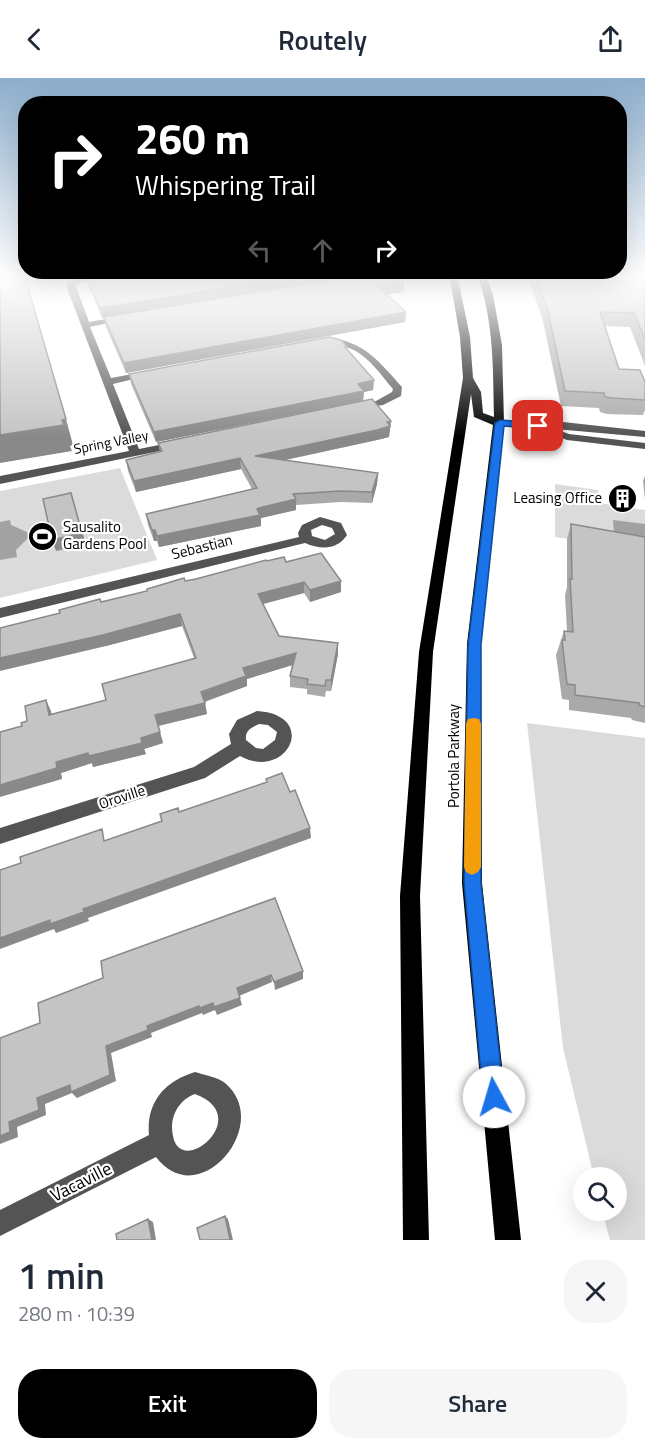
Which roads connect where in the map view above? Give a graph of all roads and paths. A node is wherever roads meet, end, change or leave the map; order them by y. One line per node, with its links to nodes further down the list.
1 (86, 328): 7 (street)
2 (463, 328): 6 (main road, Portola Parkway)
3 (494, 328): 9 (main road, Portola Parkway)
4 (318, 344): 8 (street)
5 (158, 373): 7 (street)
6 (468, 378): 9 (main road); 22 (main road, Portola Parkway)
7 (107, 382): 14 (street)
8 (345, 410)
9 (500, 423): 10 (street); 23 (main road, Portola Parkway)
10 (538, 426): 11 (street); 13 (street)
11 (645, 434)
12 (193, 441): 14 (street, Spring Valley)
13 (645, 446)
14 (135, 453): 15 (street, Spring Valley)
15 (0, 480)
16 (307, 538): 17 (street, Sebastian)
17 (0, 614)
18 (240, 747): 19 (street, Oroville)
19 (0, 836)
20 (162, 1141): 21 (street, Vacaville)
21 (0, 1223)
22 (416, 1240)
23 (508, 1240)

